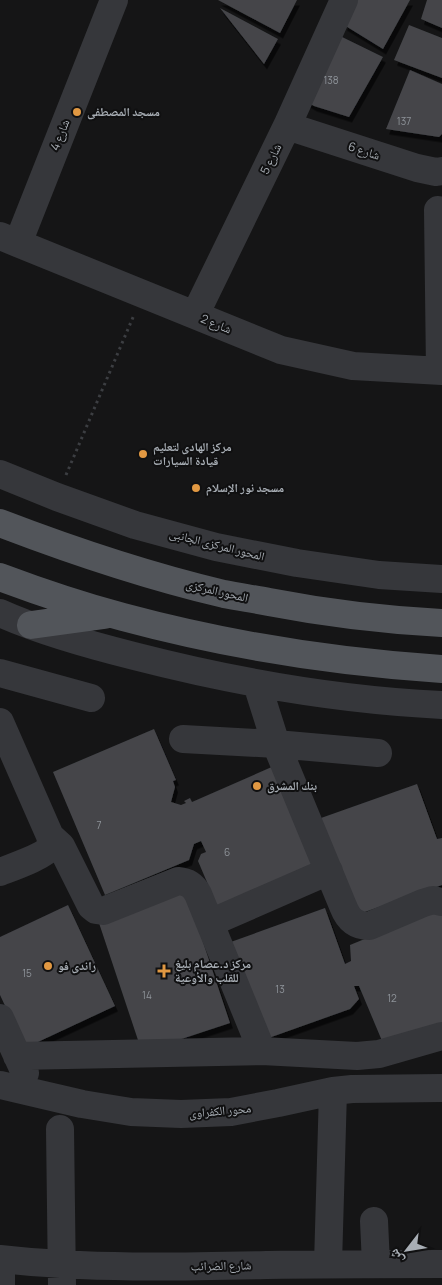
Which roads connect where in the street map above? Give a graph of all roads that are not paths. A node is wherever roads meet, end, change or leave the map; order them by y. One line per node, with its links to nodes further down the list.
1 (114, 0): 6 (street, شارع 4)
2 (344, 0): 3 (street, شارع 5)
3 (287, 126): 4 (street, شارع 6); 7 (street, شارع 5)
4 (442, 171)
5 (438, 210): 8 (street)
6 (9, 239): 7 (street, شارع 2)
7 (195, 315): 8 (street, شارع 2)
8 (441, 371)
9 (0, 474): 12 (street, المحور المركزى الجانبى)
10 (0, 524): 15 (main road, المحور المركزى)
11 (0, 577): 14 (main road)
12 (442, 579)
13 (0, 613): 16 (street)
14 (113, 614): 16 (main road); 17 (main road)
15 (442, 623)
16 (31, 625): 19 (street)
17 (442, 669)
18 (0, 673): 20 (street)
19 (257, 684): 21 (street); 24 (street)
20 (91, 698)
21 (442, 705)
22 (0, 722): 26 (street)
23 (183, 739): 24 (street)
24 (276, 744): 25 (street); 27 (street)
25 (378, 753)
26 (50, 836): 28 (street); 30 (street)
27 (329, 871): 29 (street); 30 (street)
28 (0, 872)
29 (442, 902)
30 (210, 923): 33 (street)
31 (0, 1018): 34 (street)
32 (442, 1036): 33 (street)
33 (262, 1051): 34 (street)
34 (18, 1056): 38 (street)
35 (0, 1085): 38 (street, محور الكفراوى)
36 (442, 1088): 37 (street, محور الكفراوى)
37 (333, 1091): 38 (street, محور الكفراوى); 41 (street)
38 (33, 1092)
39 (60, 1129): 45 (street)
40 (374, 1221): 42 (street)
41 (328, 1264): 42 (street, شارع الضرائب); 47 (street, شارع الضرائب)
42 (376, 1264): 46 (street, شارع الضرائب)
43 (442, 1264): 46 (street, شارع الضرائب)
44 (1, 1268): 45 (street, شارع الضرائب)
45 (62, 1275): 47 (street, شارع الضرائب)
46 (403, 1275)
47 (148, 1276)

